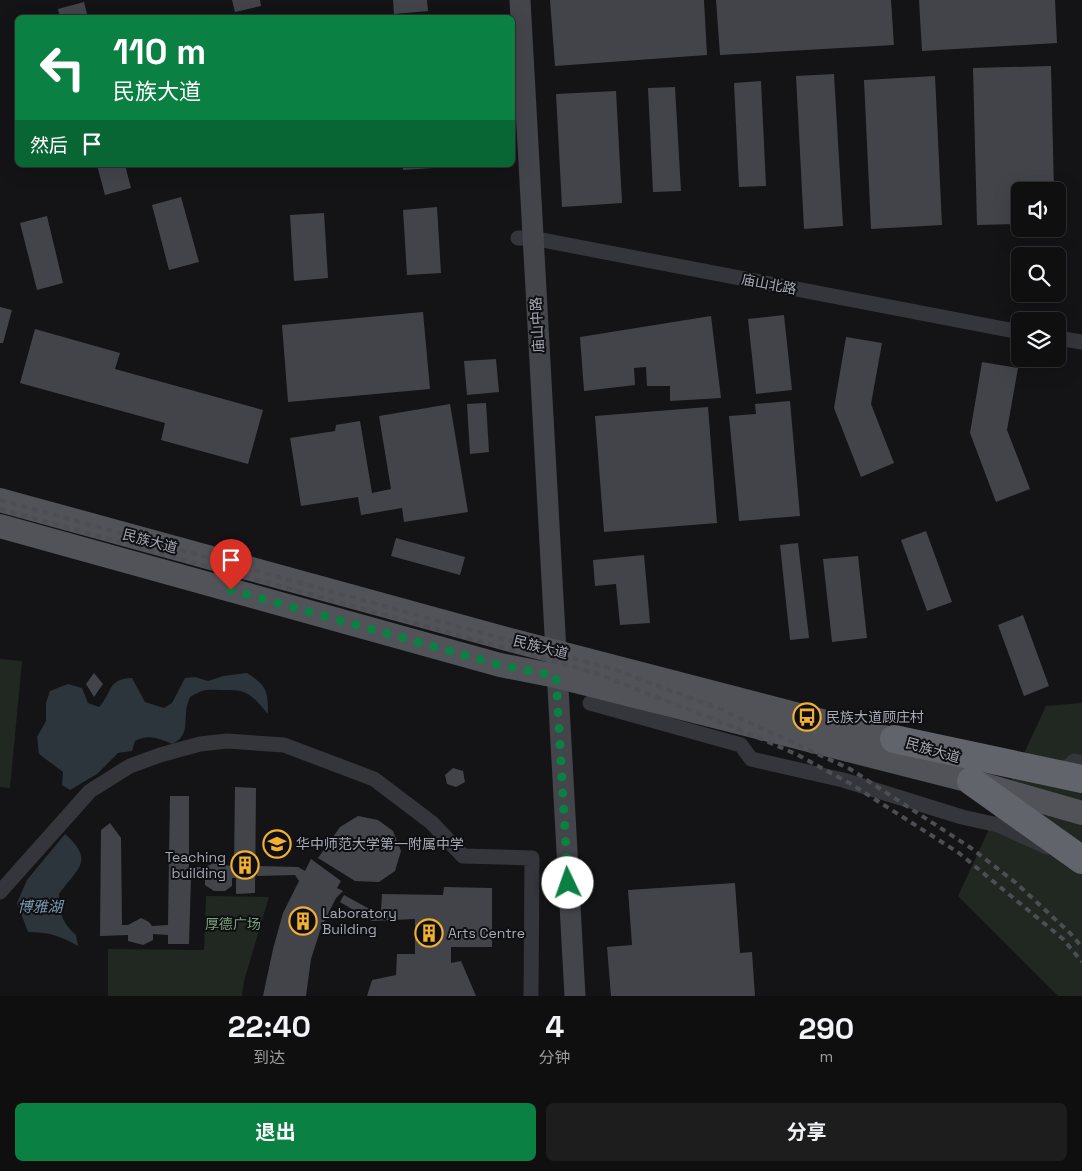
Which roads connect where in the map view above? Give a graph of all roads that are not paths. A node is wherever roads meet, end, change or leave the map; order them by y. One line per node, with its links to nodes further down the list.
1 (505, 0): 3 (street)
2 (520, 0): 5 (street, 庙山中路)
3 (506, 15)
4 (515, 153): 5 (street, 庙山中路)
5 (525, 238): 6 (street, 庙山北路); 11 (street, 庙山中路)
6 (1011, 330)
7 (1066, 339): 8 (street)
8 (1082, 342)
9 (0, 500): 11 (main road, 民族大道)
10 (0, 526): 12 (main road, 民族大道)
11 (547, 648): 12 (street, 庙山中路); 14 (main road, 民族大道)
12 (552, 675): 16 (main road, 民族大道); 23 (street, 庙山中路)
13 (590, 703): 20 (street)
14 (894, 739): 15 (highway); 17 (main road, 民族大道)
15 (1075, 772)
16 (971, 781): 18 (main road, 民族大道); 19 (highway)
17 (1082, 792)
18 (1082, 813)
19 (1082, 860)
20 (1082, 872)
21 (0, 892): 22 (street)
22 (531, 996)
23 (575, 996)

